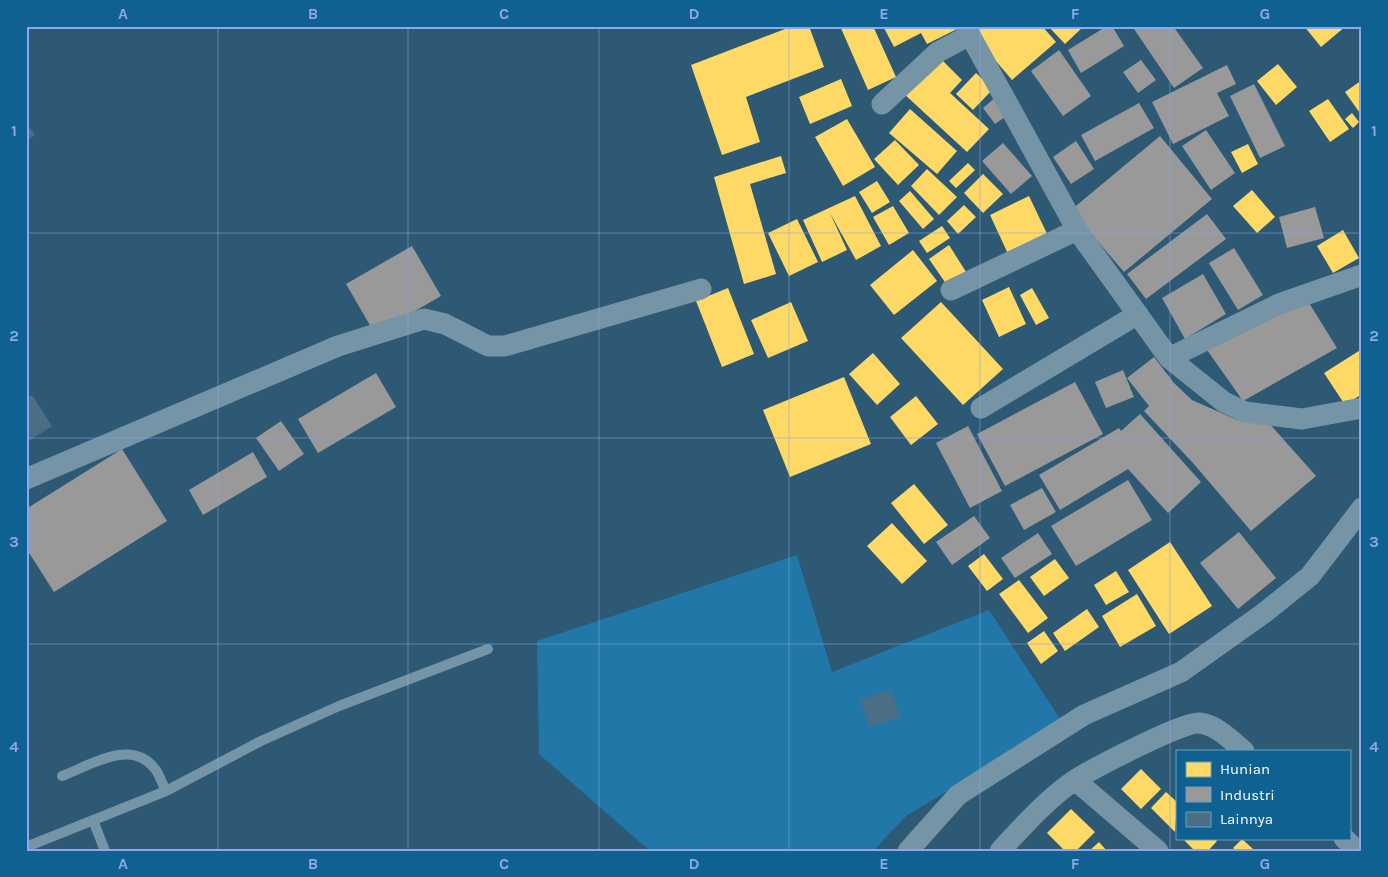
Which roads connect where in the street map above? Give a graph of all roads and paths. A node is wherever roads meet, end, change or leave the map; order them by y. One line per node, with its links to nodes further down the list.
1 (968, 31): 2 (street); 3 (street)
2 (882, 104)
3 (1077, 230): 6 (street); 7 (street)
4 (1362, 275): 8 (street)
5 (701, 289): 11 (street)
6 (951, 290)
7 (1138, 314): 8 (street); 9 (street)
8 (1169, 358): 10 (street)
9 (980, 408)
10 (1362, 408)
11 (26, 479)
12 (1362, 508): 22 (street)
13 (488, 649): 17 (lane)
14 (1243, 750): 16 (street)
15 (62, 776): 17 (lane)
16 (1075, 780): 23 (street); 24 (street)
17 (166, 791): 18 (lane)
18 (93, 820): 20 (lane); 21 (lane)
19 (1346, 840): 25 (street)
20 (26, 847)
21 (105, 851)
22 (908, 851)
23 (1000, 851)
24 (1158, 851)
25 (1357, 851)

